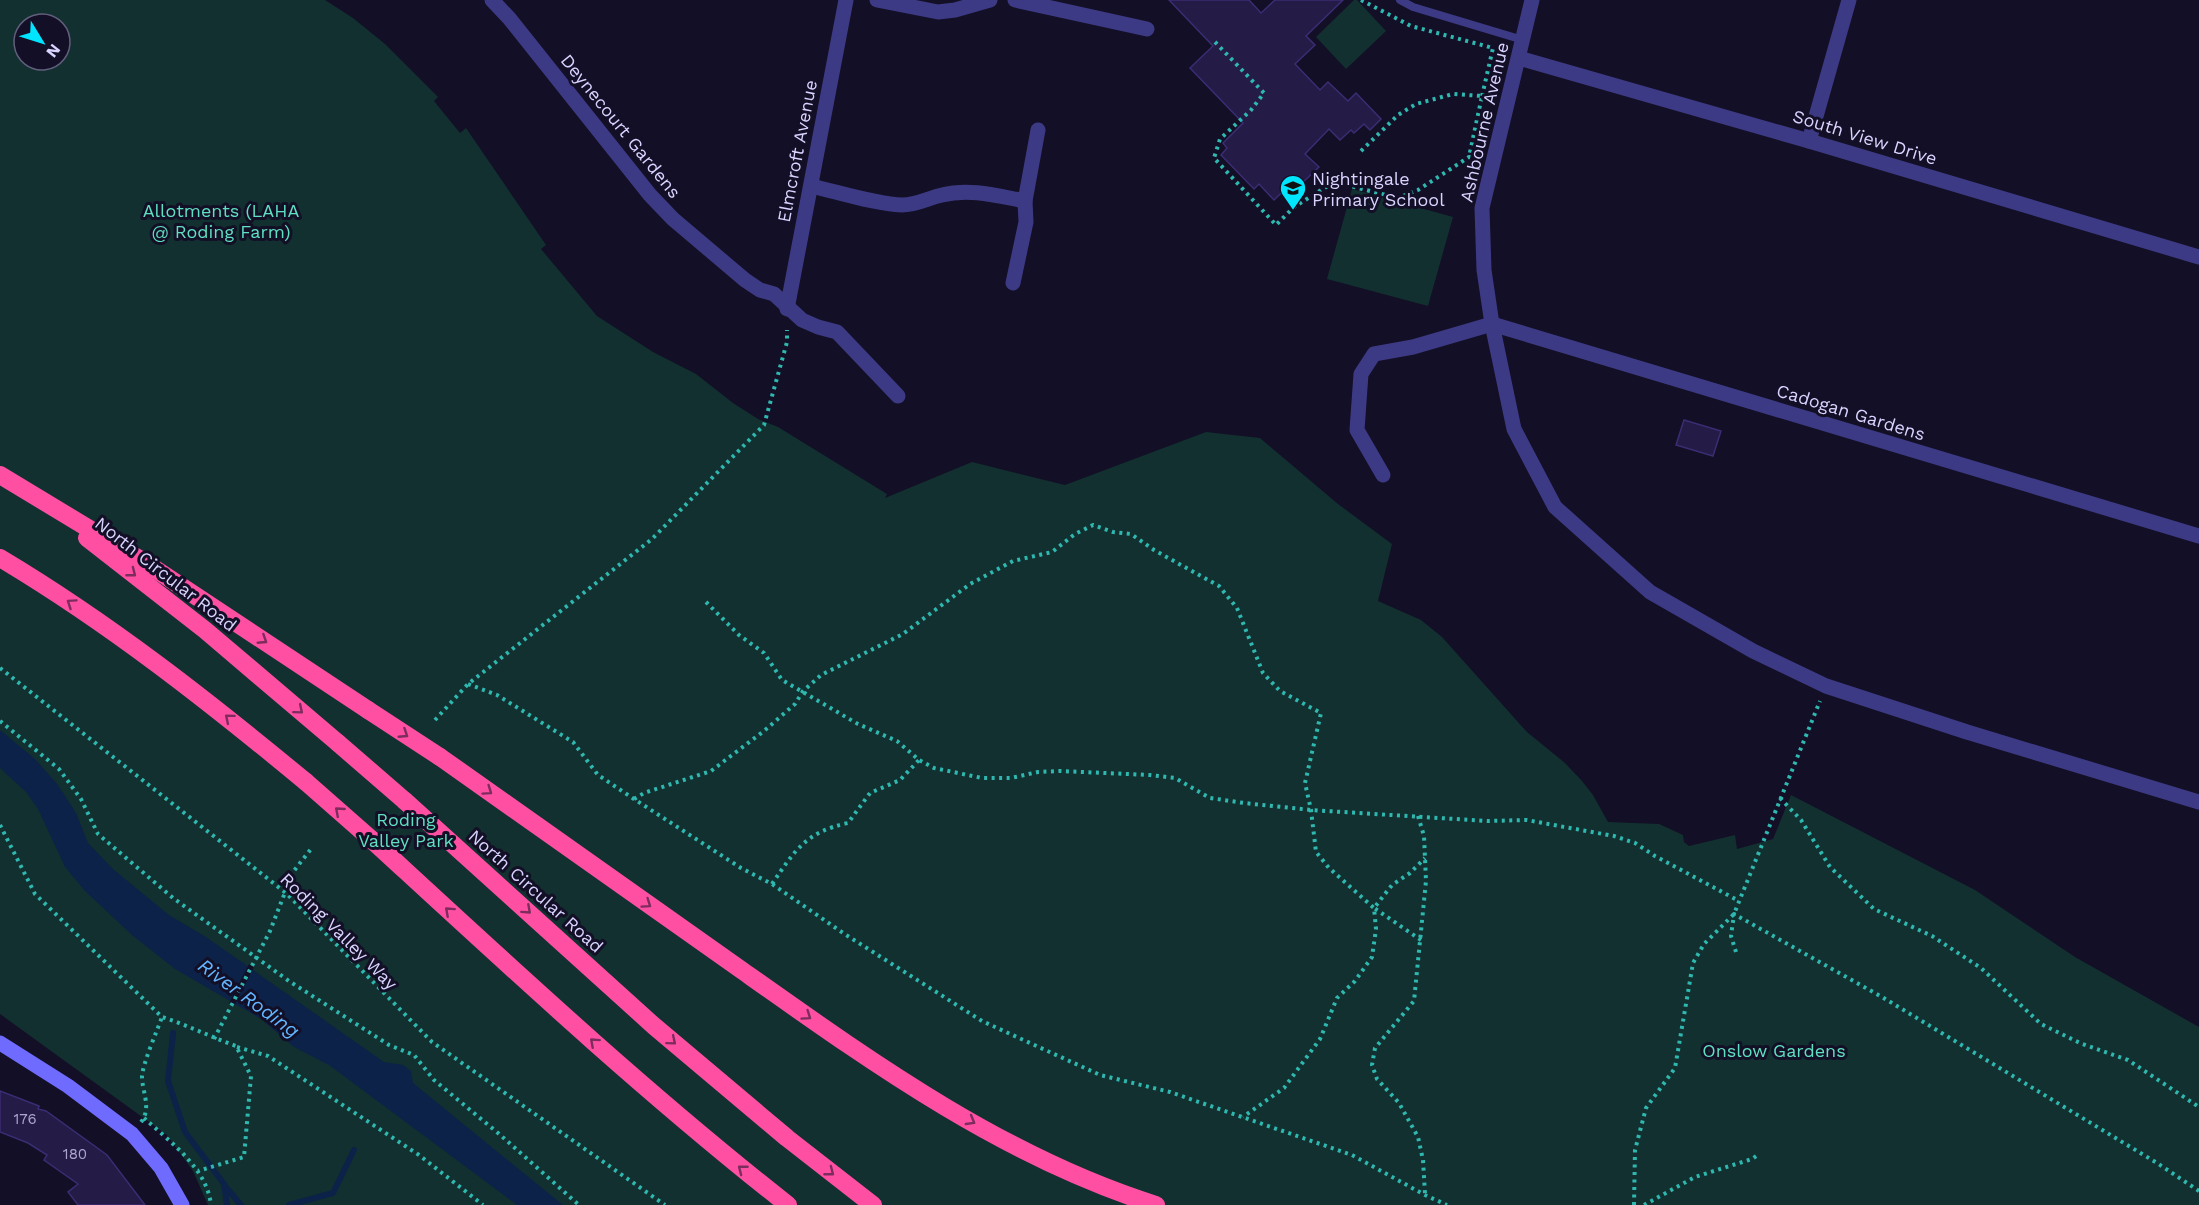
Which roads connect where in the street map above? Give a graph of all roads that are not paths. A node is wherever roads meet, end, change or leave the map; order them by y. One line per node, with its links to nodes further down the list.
1 (492, 0): 18 (street, Deynecourt Gardens)
2 (846, 0): 14 (street, Elmcroft Avenue)
3 (877, 0): 4 (street)
4 (990, 0)
5 (1016, 0): 9 (street)
6 (1400, 0): 10 (lane)
7 (1532, 0): 10 (street, Ashbourne Avenue)
8 (1849, 0): 13 (street)
9 (1147, 29)
10 (1523, 40): 11 (street, Ashbourne Avenue)
11 (1519, 58): 13 (street, South View Drive); 19 (street, Ashbourne Avenue)
12 (1038, 130): 15 (street)
13 (1809, 141): 16 (street, South View Drive)
14 (810, 186): 15 (street); 18 (street, Elmcroft Avenue)
15 (1025, 201): 17 (street)
16 (2199, 257)
17 (1013, 283)
18 (787, 309): 20 (street, Deynecourt Gardens)
19 (1492, 324): 21 (street); 23 (street, Cadogan Gardens); 25 (street)
20 (898, 396)
21 (1383, 475)
22 (0, 476): 29 (highway, North Circular Road, one-way to 29, bridge); 30 (highway, one-way to 30, bridge)
23 (2199, 536)
24 (0, 558): 28 (highway, one-way to 24, bridge)
25 (2199, 802)
26 (0, 1043): 27 (street)
27 (182, 1205)
28 (788, 1205)
29 (873, 1205)
30 (1156, 1205)

